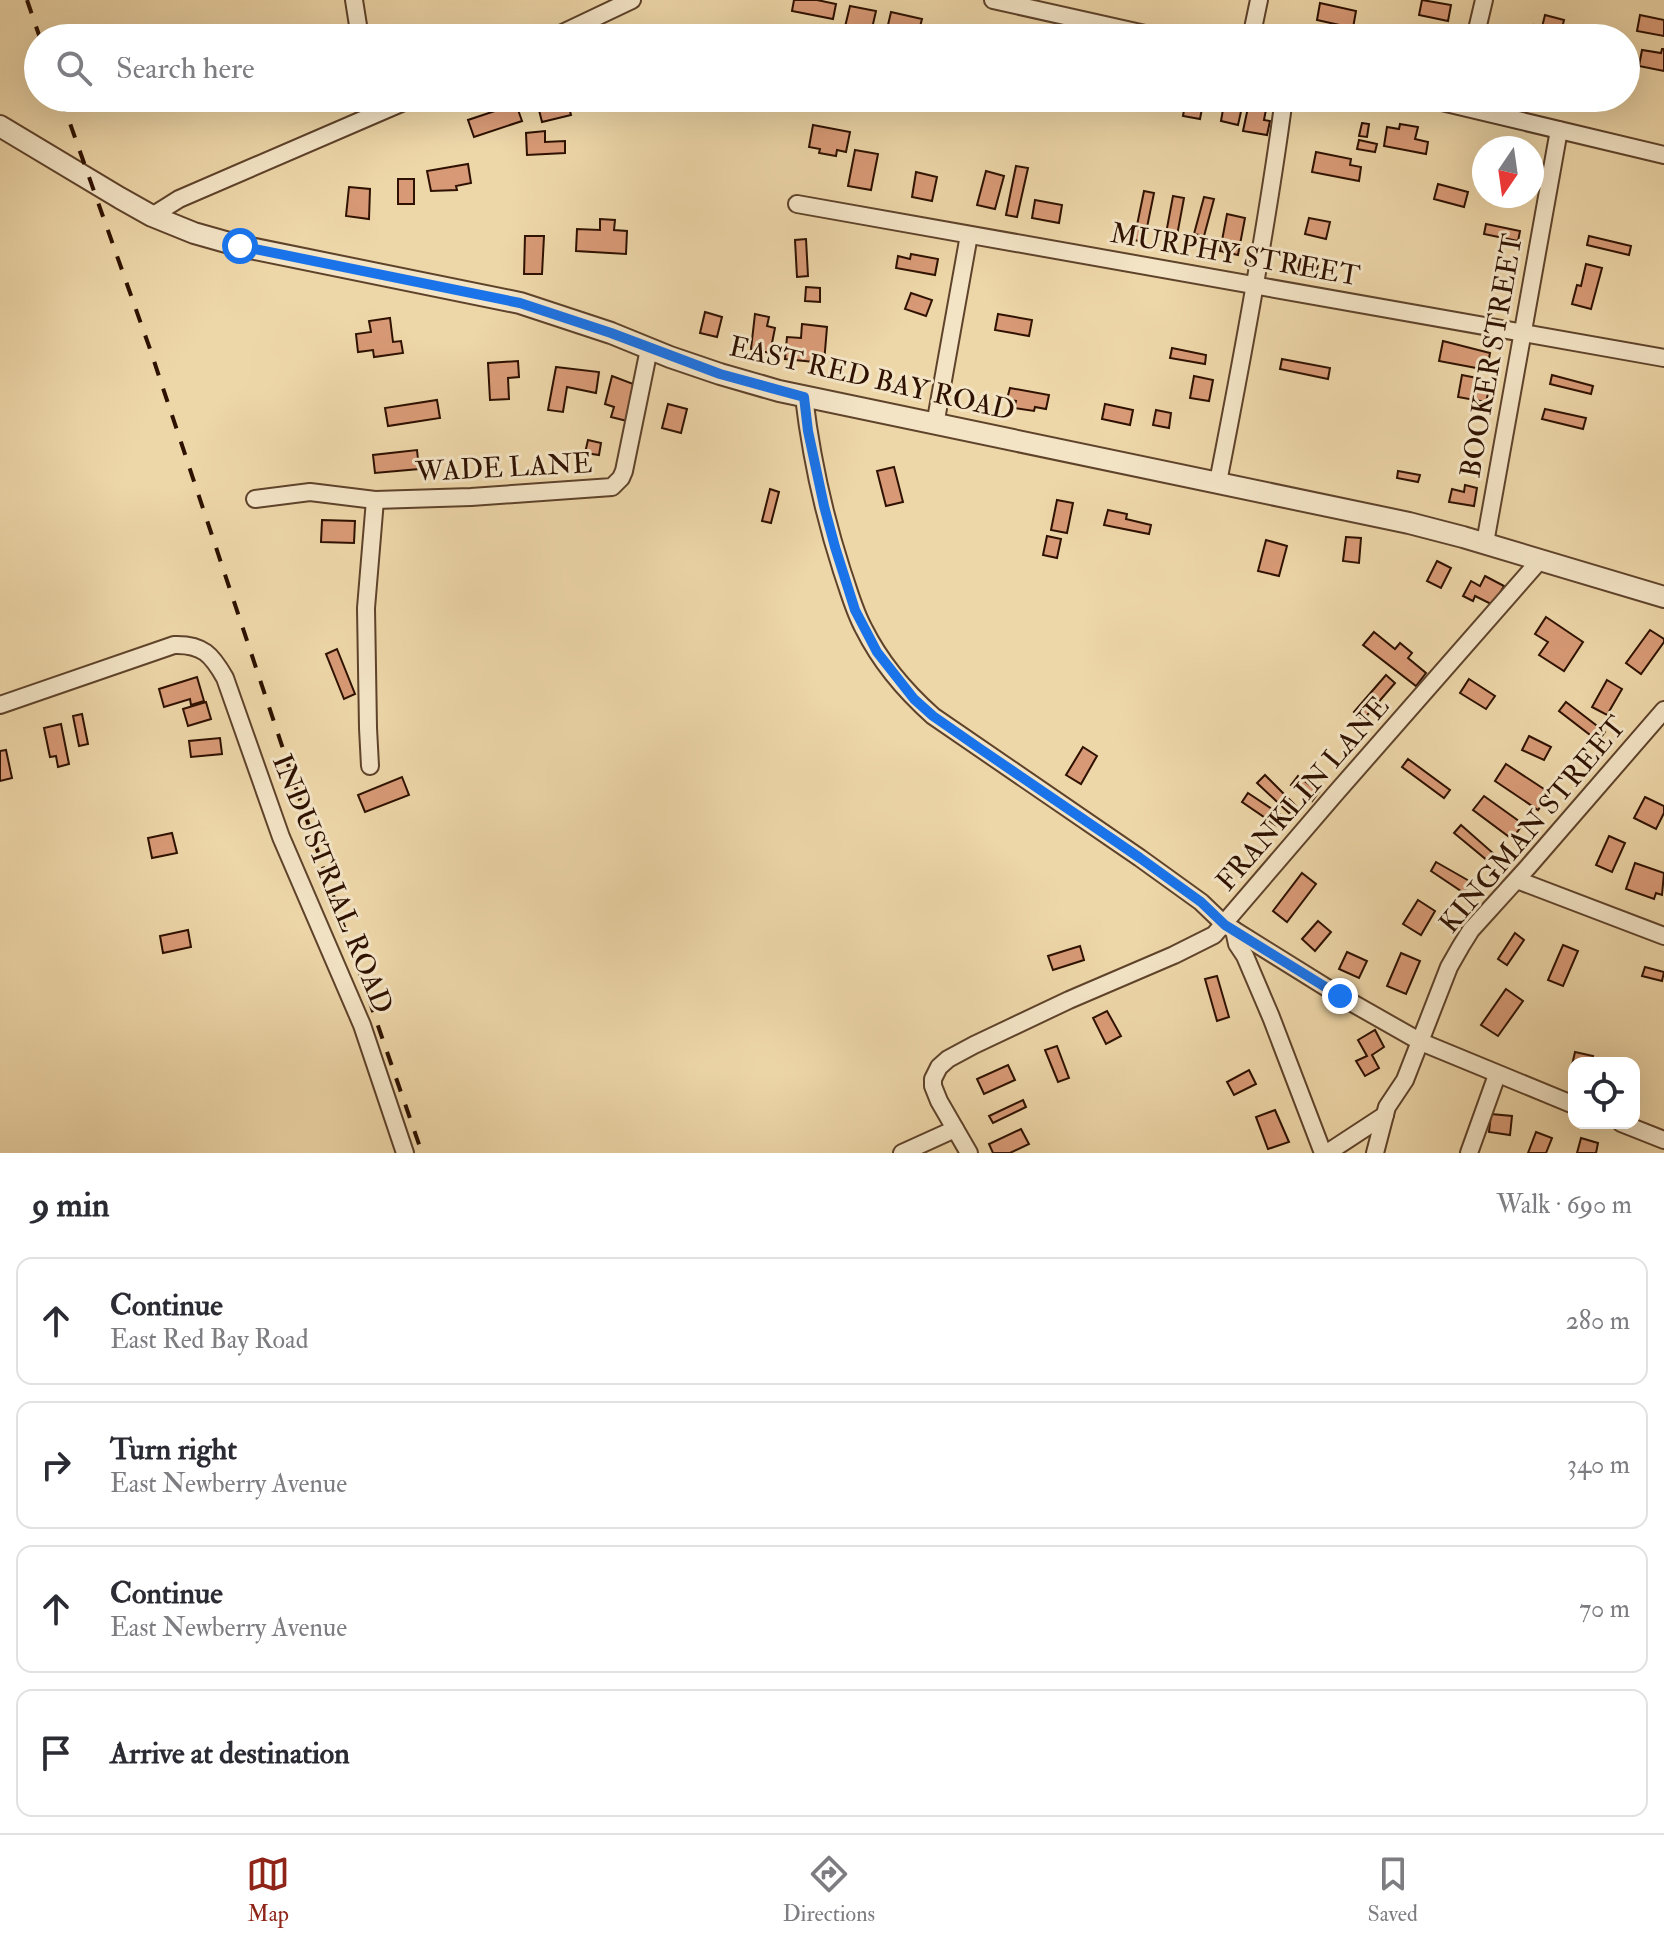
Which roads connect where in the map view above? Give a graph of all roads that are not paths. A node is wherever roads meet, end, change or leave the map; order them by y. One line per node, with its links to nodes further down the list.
1 (354, 0): 7 (street)
2 (632, 0): 8 (street)
3 (993, 0): 6 (street)
4 (1259, 0): 10 (street)
5 (1484, 0): 11 (street)
6 (1033, 4): 9 (street)
7 (358, 24)
8 (581, 24)
9 (1109, 24)
10 (1254, 24)
11 (1478, 24)
12 (362, 112): 19 (street)
13 (1282, 112): 21 (street)
14 (1495, 112): 16 (street)
15 (0, 126): 19 (street, EAST RED BAY ROAD)
16 (1559, 130): 17 (street); 22 (street, BOOKER STREET)
17 (1664, 155)
18 (797, 204): 20 (street, MURPHY STREET)
19 (152, 216): 23 (street, EAST RED BAY ROAD)
20 (969, 235): 21 (street, MURPHY STREET); 26 (street)
21 (1256, 285): 22 (street, MURPHY STREET); 27 (street)
22 (1523, 332): 24 (street, MURPHY STREET); 30 (street, BOOKER STREET)
23 (649, 349): 25 (street, EAST RED BAY ROAD); 29 (street, WADE LANE)
24 (1664, 358)
25 (804, 397): 26 (street, EAST RED BAY ROAD); 37 (street)
26 (935, 425): 27 (street, EAST RED BAY ROAD)
27 (1218, 482): 30 (street, EAST RED BAY ROAD)
28 (255, 499): 29 (street, WADE LANE)
29 (375, 500): 35 (street)
30 (1485, 543): 31 (street, EAST RED BAY ROAD)
31 (1541, 559): 32 (street, EAST RED BAY ROAD); 37 (street, FRANKLIN LANE)
32 (1664, 597)
33 (0, 705): 46 (street, INDUSTRIAL ROAD)
34 (1664, 710): 36 (street, KINGMAN STREET)
35 (370, 766)
36 (1517, 880): 38 (street); 39 (street, KINGMAN STREET)
37 (1229, 928): 39 (street); 43 (street, FRANKLIN LANE); 49 (street)
38 (1664, 936)
39 (1421, 1042): 40 (street); 42 (street, KINGMAN STREET)
40 (1497, 1075): 41 (street); 51 (street)
41 (1568, 1103)
42 (1385, 1115): 49 (street); 50 (street, KINGMAN STREET)
43 (955, 1129): 47 (street); 48 (street)
44 (1632, 1129): 45 (street)
45 (1656, 1143)
46 (405, 1153)
47 (902, 1153)
48 (969, 1153)
49 (1325, 1153)
50 (1375, 1153)
51 (1469, 1153)

